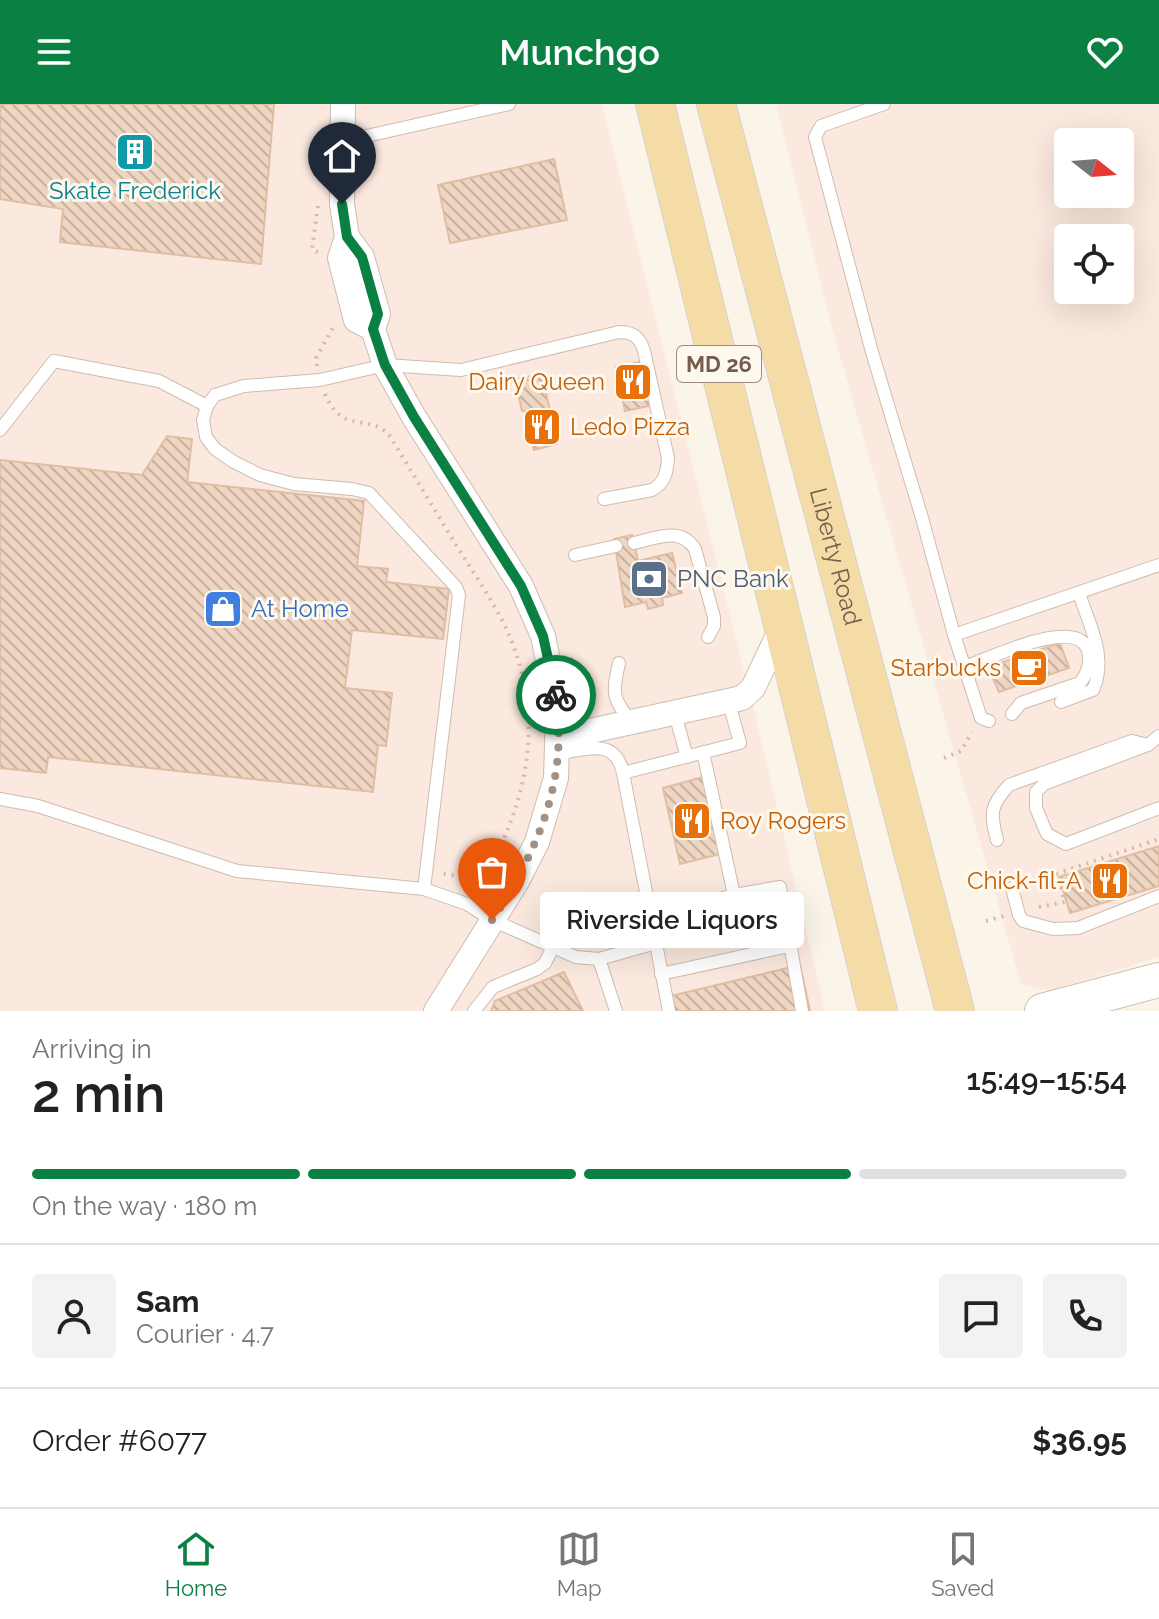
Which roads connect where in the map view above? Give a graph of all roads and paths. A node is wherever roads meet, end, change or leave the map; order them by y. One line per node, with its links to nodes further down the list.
1 (343, 104): 6 (street)
2 (509, 104): 6 (lane)
3 (655, 104): 20 (main road, MD 26)
4 (716, 104): 66 (main road, Liberty Road / MD 26)
5 (884, 104): 21 (lane)
6 (342, 136): 10 (street)
7 (319, 197): 8 (path)
8 (323, 258)
9 (338, 319): 11 (path)
10 (385, 365): 11 (lane); 14 (lane); 34 (street)
11 (320, 380): 12 (lane); 43 (path)
12 (207, 406): 13 (lane); 43 (lane)
13 (0, 430)
14 (604, 499)
15 (634, 543): 22 (lane)
16 (616, 546): 17 (lane)
17 (575, 555)
18 (1159, 565): 19 (lane)
19 (1079, 593): 21 (lane); 25 (lane)
20 (783, 625): 26 (street); 65 (main road, MD 26)
21 (954, 635): 24 (lane)
22 (708, 637)
23 (619, 663): 30 (lane)
24 (965, 667): 28 (lane); 29 (lane)
25 (1061, 702)
26 (729, 703): 27 (street); 35 (lane)
27 (675, 714): 30 (street); 36 (lane)
28 (1012, 714)
29 (989, 721)
30 (632, 723): 34 (street)
31 (972, 732): 37 (path)
32 (1159, 736): 33 (lane)
33 (1148, 745): 40 (lane); 42 (lane)
34 (558, 746): 38 (lane); 50 (street)
35 (703, 752): 36 (lane); 46 (lane)
36 (687, 757): 38 (lane)
37 (944, 758)
38 (623, 773): 49 (lane)
39 (0, 799): 45 (lane)
40 (1159, 808)
41 (1159, 839): 48 (path)
42 (997, 840)
43 (426, 871): 45 (lane)
44 (1012, 888): 48 (lane)
45 (424, 889): 50 (lane)
46 (734, 895): 49 (lane); 55 (lane)
47 (1159, 896): 48 (lane)
48 (1018, 913): 51 (path)
49 (651, 918): 54 (lane)
50 (492, 920): 56 (lane); 60 (street)
51 (986, 921)
52 (722, 925): 55 (lane)
53 (688, 934): 54 (lane)
54 (656, 943): 57 (lane); 58 (lane)
55 (789, 946): 58 (lane); 64 (lane)
56 (553, 947): 57 (lane); 61 (lane)
57 (599, 959): 62 (lane)
58 (661, 974): 63 (lane)
59 (1159, 980): 67 (main road)
60 (436, 1011)
61 (474, 1011)
62 (616, 1011)
63 (669, 1011)
64 (802, 1011)
65 (878, 1011)
66 (955, 1011)
67 (1042, 1011)

